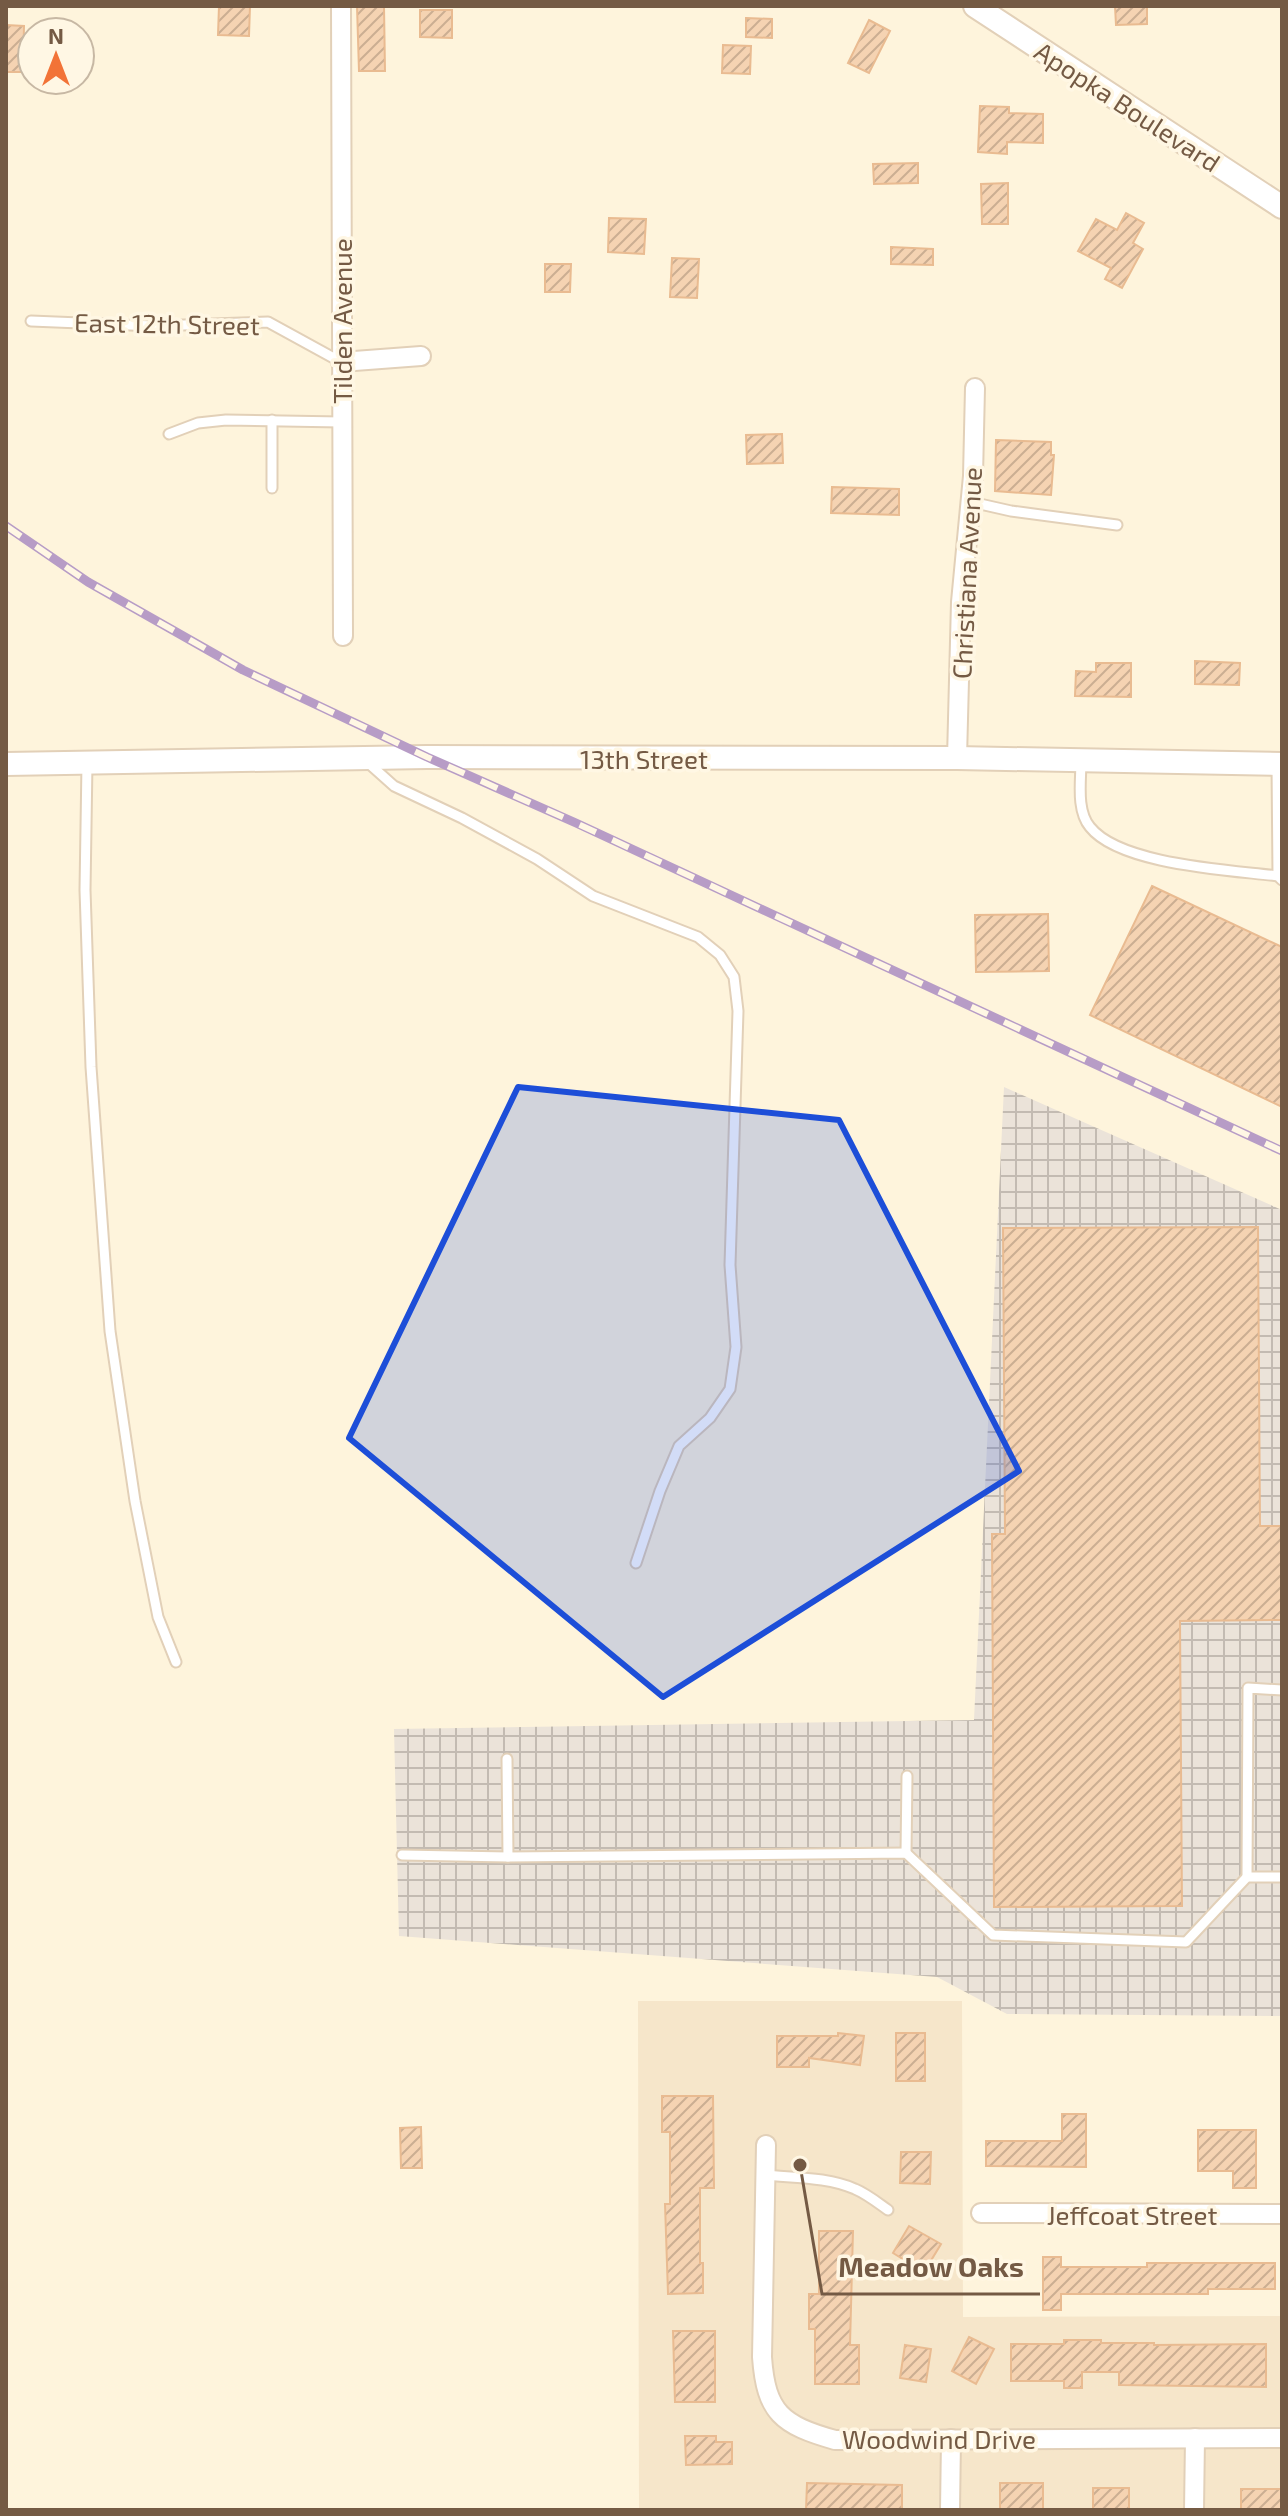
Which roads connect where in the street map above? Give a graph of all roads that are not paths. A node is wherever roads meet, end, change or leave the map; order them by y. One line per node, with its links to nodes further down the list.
1 (341, 6): 6 (street, Tilden Avenue)
2 (975, 6): 3 (street, Apopka Boulevard)
3 (1282, 207)
4 (31, 321): 6 (lane, East 12th Street)
5 (421, 356): 6 (street)
6 (341, 362): 9 (street, Tilden Avenue)
7 (975, 388): 12 (street, Christiana Avenue)
8 (272, 420): 9 (lane); 10 (lane); 11 (lane)
9 (341, 422): 14 (street, Tilden Avenue)
10 (169, 434)
11 (272, 488)
12 (971, 502): 13 (lane); 16 (street, Christiana Avenue)
13 (1117, 525)
14 (343, 636)
15 (363, 758): 16 (street, 13th Street); 18 (street, 13th Street); 22 (lane)
16 (957, 758): 17 (street, 13th Street)
17 (1081, 761): 20 (street, 13th Street); 21 (lane)
18 (87, 763): 19 (street, 13th Street); 23 (lane)
19 (6, 764)
20 (1280, 764): 21 (lane)
21 (1280, 878)
22 (636, 1563)
23 (176, 1662)
24 (1282, 1690): 30 (lane)
25 (507, 1759): 29 (lane)
26 (907, 1776): 27 (lane)
27 (906, 1853): 29 (lane); 30 (lane)
28 (402, 1855): 29 (lane)
29 (508, 1857)
30 (1247, 1877): 31 (lane)
31 (1282, 1877)
32 (766, 2145): 33 (street, Woodwind Drive)
33 (765, 2175): 34 (lane); 39 (street, Woodwind Drive)
34 (888, 2210)
35 (981, 2213): 36 (street, Jeffcoat Street)
36 (1282, 2214)
37 (1195, 2438): 38 (street, Woodwind Drive); 39 (street, Woodwind Drive); 41 (street)
38 (1282, 2438)
39 (951, 2439): 40 (street)
40 (950, 2510)
41 (1194, 2510)

